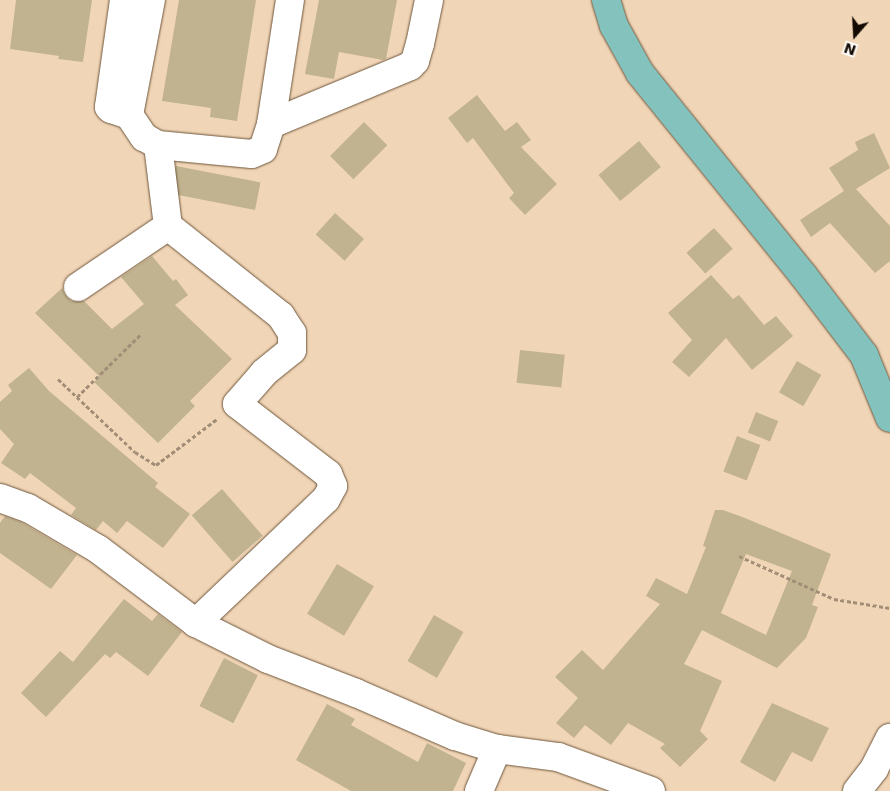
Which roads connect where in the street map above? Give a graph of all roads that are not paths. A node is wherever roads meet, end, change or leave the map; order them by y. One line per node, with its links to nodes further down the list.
1 (124, 0): 6 (street)
2 (151, 0): 6 (street)
3 (290, 0): 7 (street)
4 (429, 0): 7 (street)
5 (606, 0): 11 (main road)
6 (129, 115): 8 (street)
7 (271, 124): 8 (street)
8 (158, 145): 9 (street)
9 (168, 226): 10 (street); 13 (street)
10 (78, 287)
11 (890, 418)
12 (0, 498): 13 (street)
13 (196, 623): 15 (street)
14 (890, 738): 18 (street)
15 (497, 749): 16 (street); 17 (street)
16 (478, 791)
17 (651, 791)
18 (857, 791)

